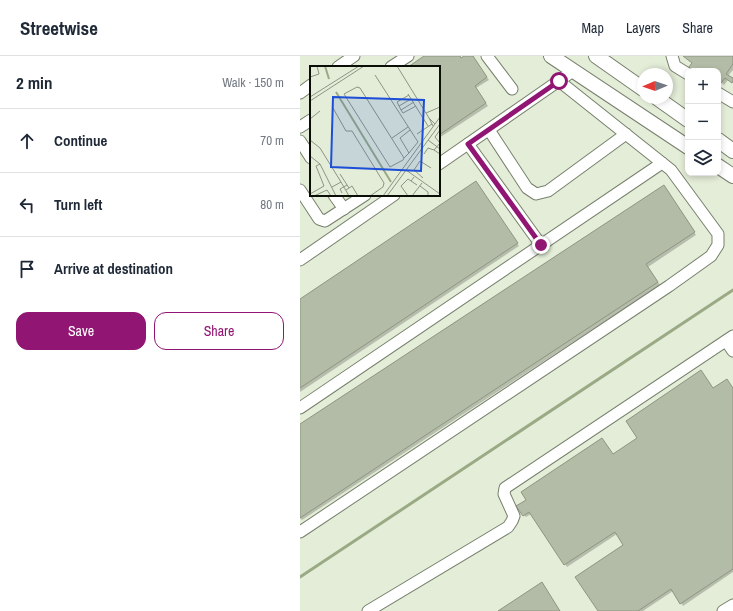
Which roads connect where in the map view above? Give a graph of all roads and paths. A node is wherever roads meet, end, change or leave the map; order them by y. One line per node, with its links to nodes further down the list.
1 (354, 56): 7 (lane)
2 (408, 56): 8 (lane)
3 (487, 56): 14 (lane)
4 (551, 56): 9 (main road)
5 (596, 56): 12 (main road)
6 (672, 56): 10 (lane)
7 (339, 66)
8 (393, 66)
9 (573, 71): 11 (lane); 27 (main road)
10 (685, 72)
11 (559, 81): 22 (lane); 23 (lane)
12 (637, 85)
13 (310, 86): 15 (lane)
14 (512, 89)
15 (300, 92)
16 (721, 95): 17 (lane)
17 (733, 102)
18 (665, 104): 19 (main road)
19 (685, 118)
20 (310, 121): 21 (lane)
21 (300, 127)
22 (489, 130): 23 (lane); 26 (lane)
23 (626, 134): 31 (lane)
24 (300, 141): 29 (lane)
25 (721, 142): 28 (main road)
26 (468, 144): 30 (lane); 39 (lane)
27 (685, 144)
28 (733, 150)
29 (310, 156)
30 (440, 163)
31 (662, 163): 39 (lane); 44 (lane)
32 (721, 168): 33 (main road)
33 (733, 176)
34 (300, 190): 38 (lane)
35 (335, 196): 38 (lane)
36 (364, 196): 38 (lane)
37 (393, 196): 40 (lane)
38 (344, 209)
39 (541, 245): 43 (lane)
40 (300, 260)
41 (730, 338): 42 (lane); 46 (lane)
42 (733, 351)
43 (300, 408)
44 (300, 532)
45 (733, 604): 47 (lane)
46 (368, 610)
47 (723, 611)

